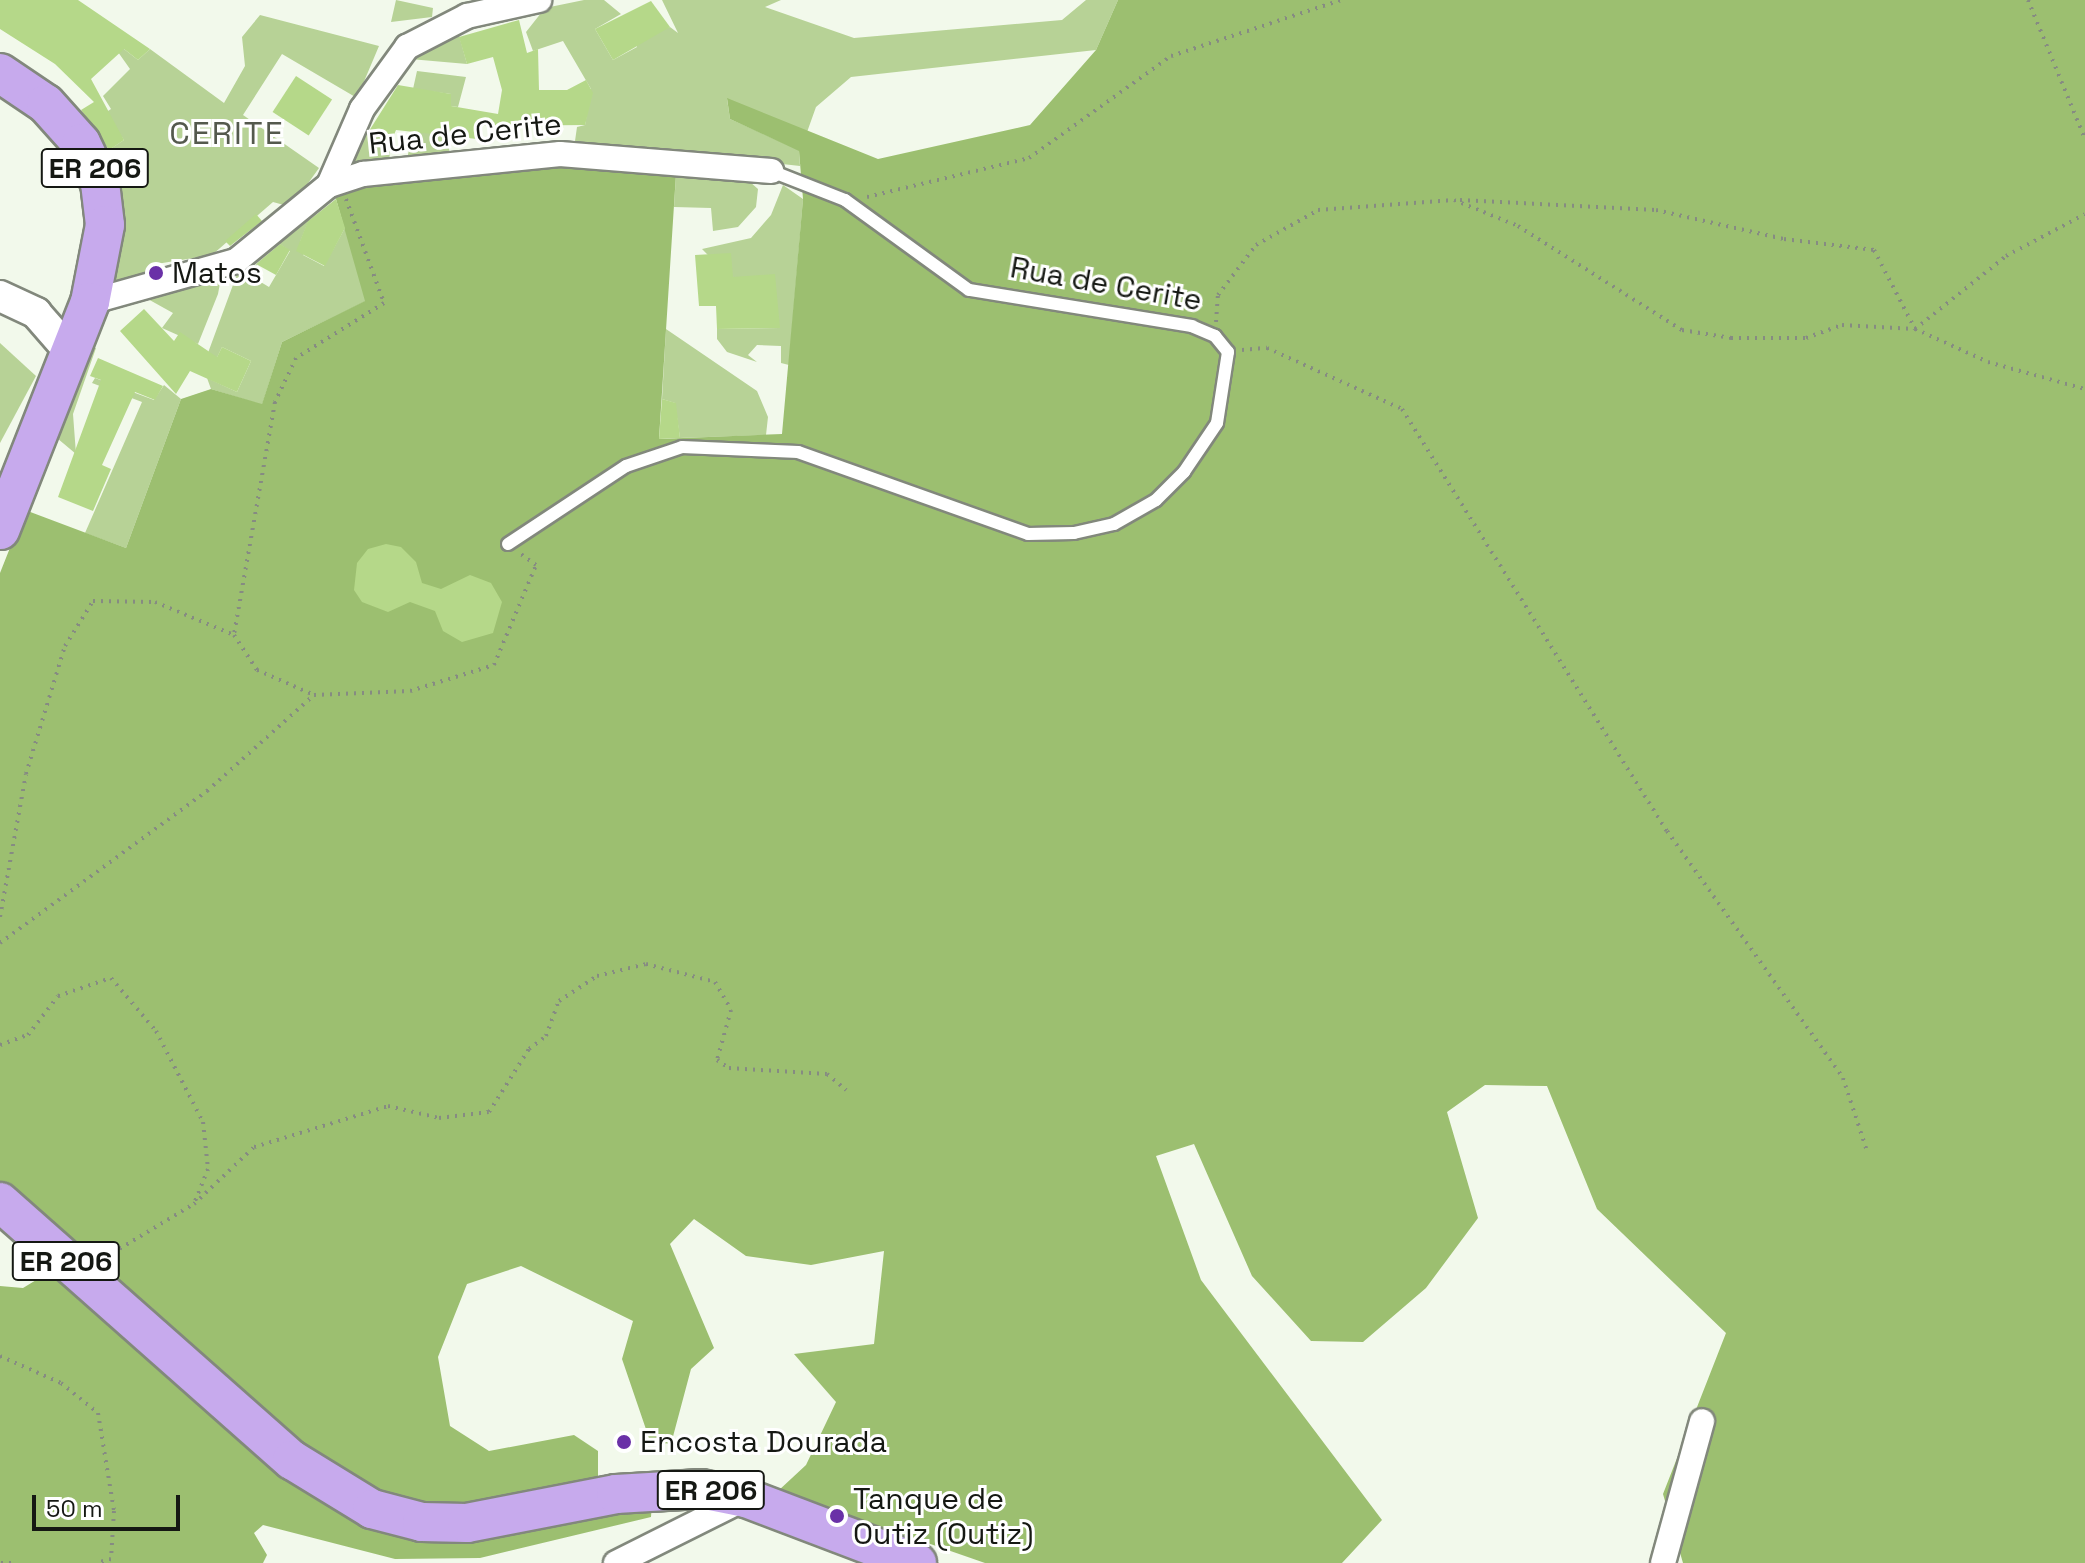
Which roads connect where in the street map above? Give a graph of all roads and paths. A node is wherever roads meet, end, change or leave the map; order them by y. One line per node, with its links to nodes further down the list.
1 (539, 0): 7 (street, Rua de Cerite)
2 (1341, 0): 8 (path)
3 (2028, 0): 5 (path)
4 (0, 73): 12 (main road, ER 206)
5 (2085, 139)
6 (771, 171): 7 (street, Rua de Cerite); 8 (lane, Rua de Cerite)
7 (334, 184): 12 (street, Rua de Cerite); 21 (path)
8 (845, 200): 15 (lane, Rua de Cerite)
9 (1454, 200): 14 (path); 14 (path); 15 (path)
10 (2085, 214): 14 (path)
11 (0, 296): 13 (street)
12 (90, 302): 13 (street); 16 (main road, ER 206)
13 (36, 313): 16 (street)
14 (1915, 329): 18 (path)
15 (1215, 336): 17 (lane, Rua de Cerite)
16 (70, 352): 19 (main road, ER 206)
17 (1228, 352): 20 (lane, Rua de Cerite); 27 (path)
18 (2085, 389)
19 (0, 530)
20 (508, 544): 22 (path)
21 (234, 635): 22 (path); 23 (path)
22 (314, 695): 24 (path)
23 (0, 917)
24 (0, 943)
25 (0, 1045): 29 (path)
26 (846, 1090): 29 (path)
27 (1866, 1148)
28 (0, 1202): 30 (main road, ER 206)
29 (194, 1204): 30 (path)
30 (70, 1264): 33 (main road, ER 206)
31 (0, 1356): 36 (path)
32 (1702, 1421): 39 (street)
33 (746, 1498): 37 (street); 38 (main road, ER 206)
34 (1, 1563): 35 (path)
35 (15, 1563)
36 (96, 1563)
37 (616, 1563)
38 (917, 1563)
39 (1663, 1563)

